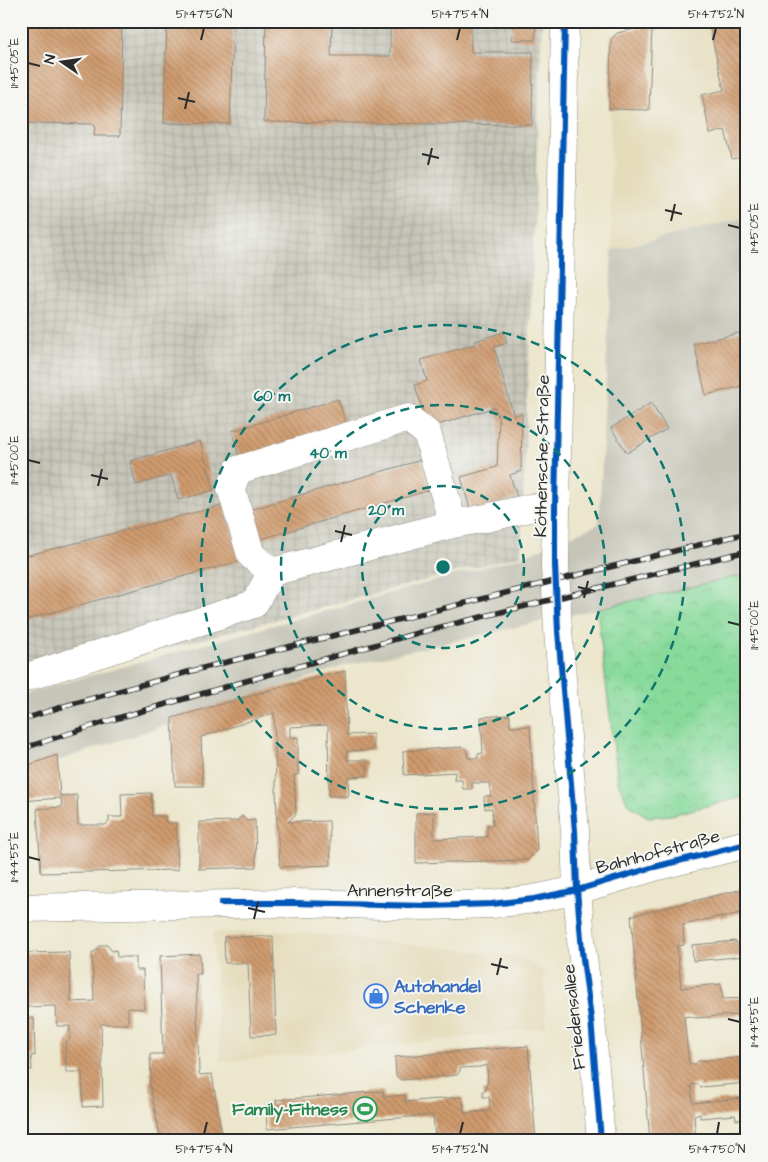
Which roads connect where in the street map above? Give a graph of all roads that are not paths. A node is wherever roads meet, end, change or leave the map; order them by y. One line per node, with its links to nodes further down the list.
1 (565, 21): 2 (main road, Köthensche Straße)
2 (555, 507): 3 (main road); 7 (main road, Köthensche Straße)
3 (453, 524): 4 (main road); 4 (main road)
4 (272, 572): 5 (main road)
5 (21, 678)
6 (747, 844): 7 (main road, Bahnhofstraße)
7 (577, 890): 8 (main road, Annenstraße); 9 (main road, Friedensallee)
8 (21, 908)
9 (601, 1141)

